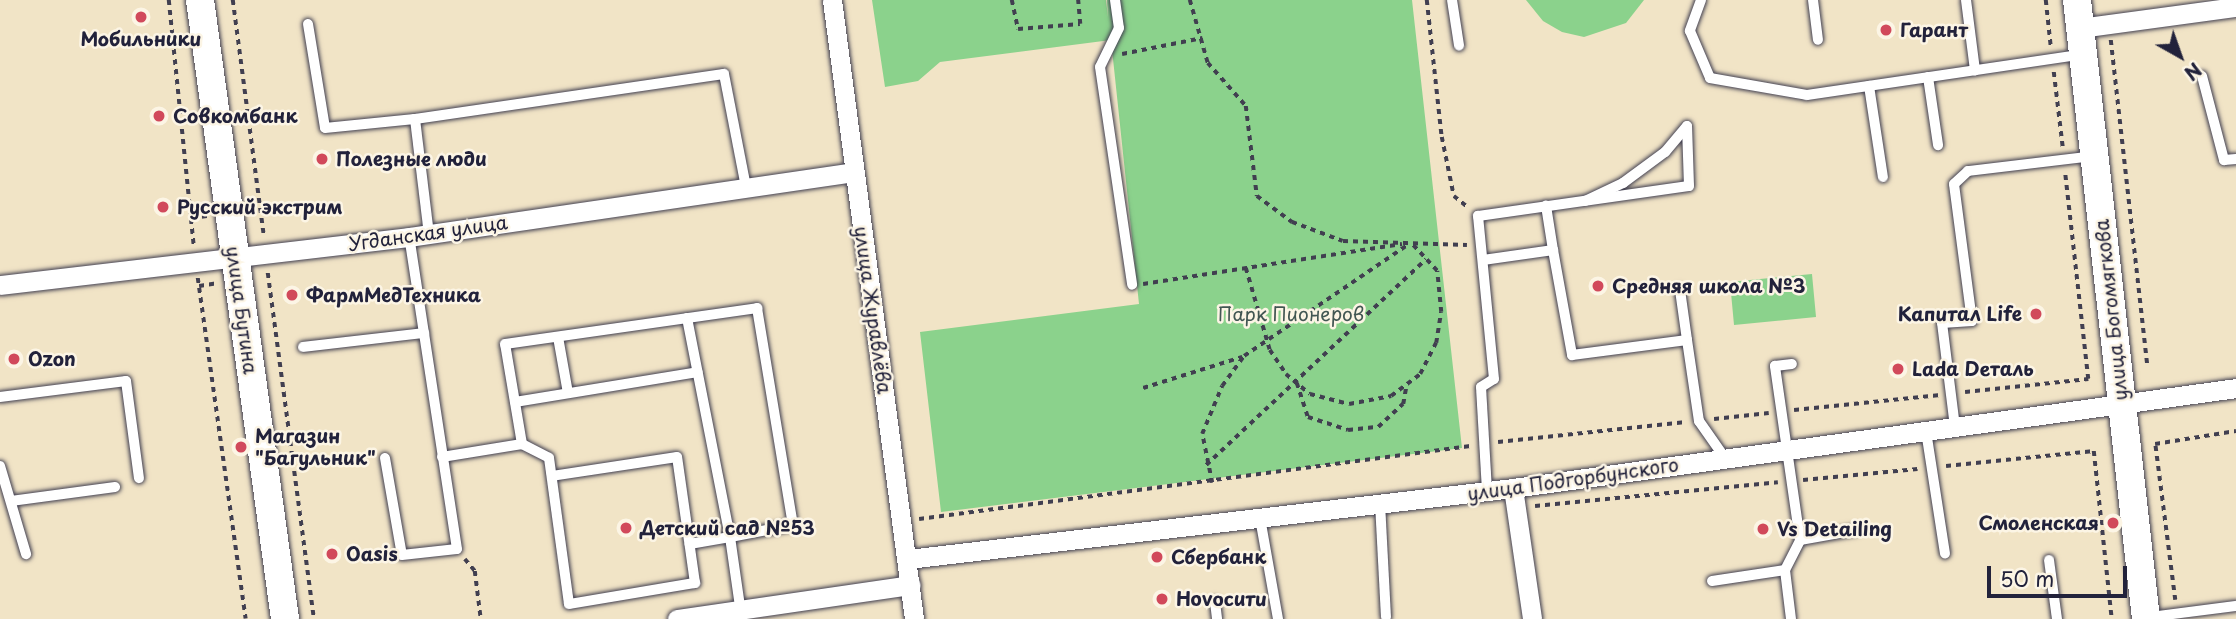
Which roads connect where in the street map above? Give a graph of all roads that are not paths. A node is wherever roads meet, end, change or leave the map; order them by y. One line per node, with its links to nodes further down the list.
1 (200, 0): 29 (main road, улица Бутина)
2 (832, 0): 22 (street, улица Журавлёва)
3 (1115, 0): 32 (lane)
4 (1452, 0): 13 (lane)
5 (1700, 0): 17 (lane)
6 (1813, 0): 11 (lane)
7 (1966, 0): 14 (lane)
8 (2077, 0): 12 (main road, улица Богомягкова)
9 (2236, 8): 12 (street)
10 (308, 24): 18 (lane)
11 (1818, 40)
12 (2082, 41): 14 (lane); 20 (main road, улица Богомягкова)
13 (1459, 45)
14 (1975, 70): 16 (lane)
15 (2202, 76): 21 (lane)
16 (1928, 77): 17 (lane); 19 (lane)
17 (1869, 86): 23 (lane)
18 (415, 119): 24 (lane); 27 (lane)
19 (1938, 145)
20 (2094, 156): 45 (main road, улица Богомягкова); 46 (lane)
21 (2236, 159)
22 (854, 172): 24 (street, Угданская улица); 68 (street, улица Журавлёва)
23 (1882, 177)
24 (746, 187): 27 (street, Угданская улица)
25 (1584, 201): 25 (lane); 26 (lane)
26 (1546, 206): 28 (lane); 30 (lane)
27 (419, 235): 29 (street, Угданская улица); 35 (lane)
28 (1553, 250): 30 (lane); 37 (lane)
29 (235, 256): 31 (street, Угданская улица); 79 (main road, улица Бутина)
30 (1483, 260): 58 (lane)
31 (0, 285)
32 (1132, 285)
33 (1679, 290): 37 (lane)
34 (687, 318): 36 (lane); 40 (lane); 63 (lane)
35 (424, 333): 38 (lane); 50 (lane)
36 (558, 337): 42 (lane); 44 (lane)
37 (1687, 340): 52 (lane)
38 (303, 347)
39 (1792, 364): 49 (lane)
40 (698, 372): 42 (lane); 63 (lane)
41 (2236, 388): 45 (street, улица Подгорбунского)
42 (568, 393): 44 (lane)
43 (0, 397): 55 (lane)
44 (515, 402): 48 (lane)
45 (2121, 403): 46 (street, улица Подгорбунского); 78 (main road, улица Богомягкова)
46 (1955, 427): 47 (street, улица Подгорбунского)
47 (1926, 431): 49 (street, улица Подгорбунского); 67 (lane)
48 (522, 444): 50 (lane); 54 (lane)
49 (1787, 450): 52 (street, улица Подгорбунского); 64 (lane)
50 (443, 457): 51 (lane)
51 (385, 458)
52 (1726, 458): 57 (street, улица Подгорбунского)
53 (0, 466): 59 (lane)
54 (552, 476): 65 (lane); 65 (lane)
55 (139, 478)
56 (115, 487): 59 (lane)
57 (1513, 488): 58 (street, улица Подгорбунского); 84 (street)
58 (1487, 491): 60 (street, улица Подгорбунского)
59 (10, 501): 66 (lane)
60 (1380, 503): 61 (street, улица Подгорбунского); 77 (lane)
61 (1260, 517): 68 (street, улица Подгорбунского); 83 (lane)
62 (1856, 530): 64 (lane)
63 (730, 537): 65 (lane); 75 (lane)
64 (1800, 540): 70 (lane)
65 (690, 544)
66 (26, 554)
67 (1945, 554)
68 (908, 559): 72 (street, улица Журавлёва)
69 (2049, 560): 86 (lane)
70 (1785, 570): 71 (lane); 85 (lane)
71 (1712, 581)
72 (911, 585): 75 (street); 81 (street, улица Журавлёва)
73 (1215, 602): 82 (lane)
74 (2236, 606): 78 (lane)
75 (741, 615): 76 (street)
76 (702, 617): 80 (street)
77 (1386, 617)
78 (2146, 618)
79 (285, 619)
80 (677, 619)
81 (914, 619)
82 (1217, 619)
83 (1278, 619)
84 (1532, 619)
85 (1791, 619)
86 (2057, 619)

